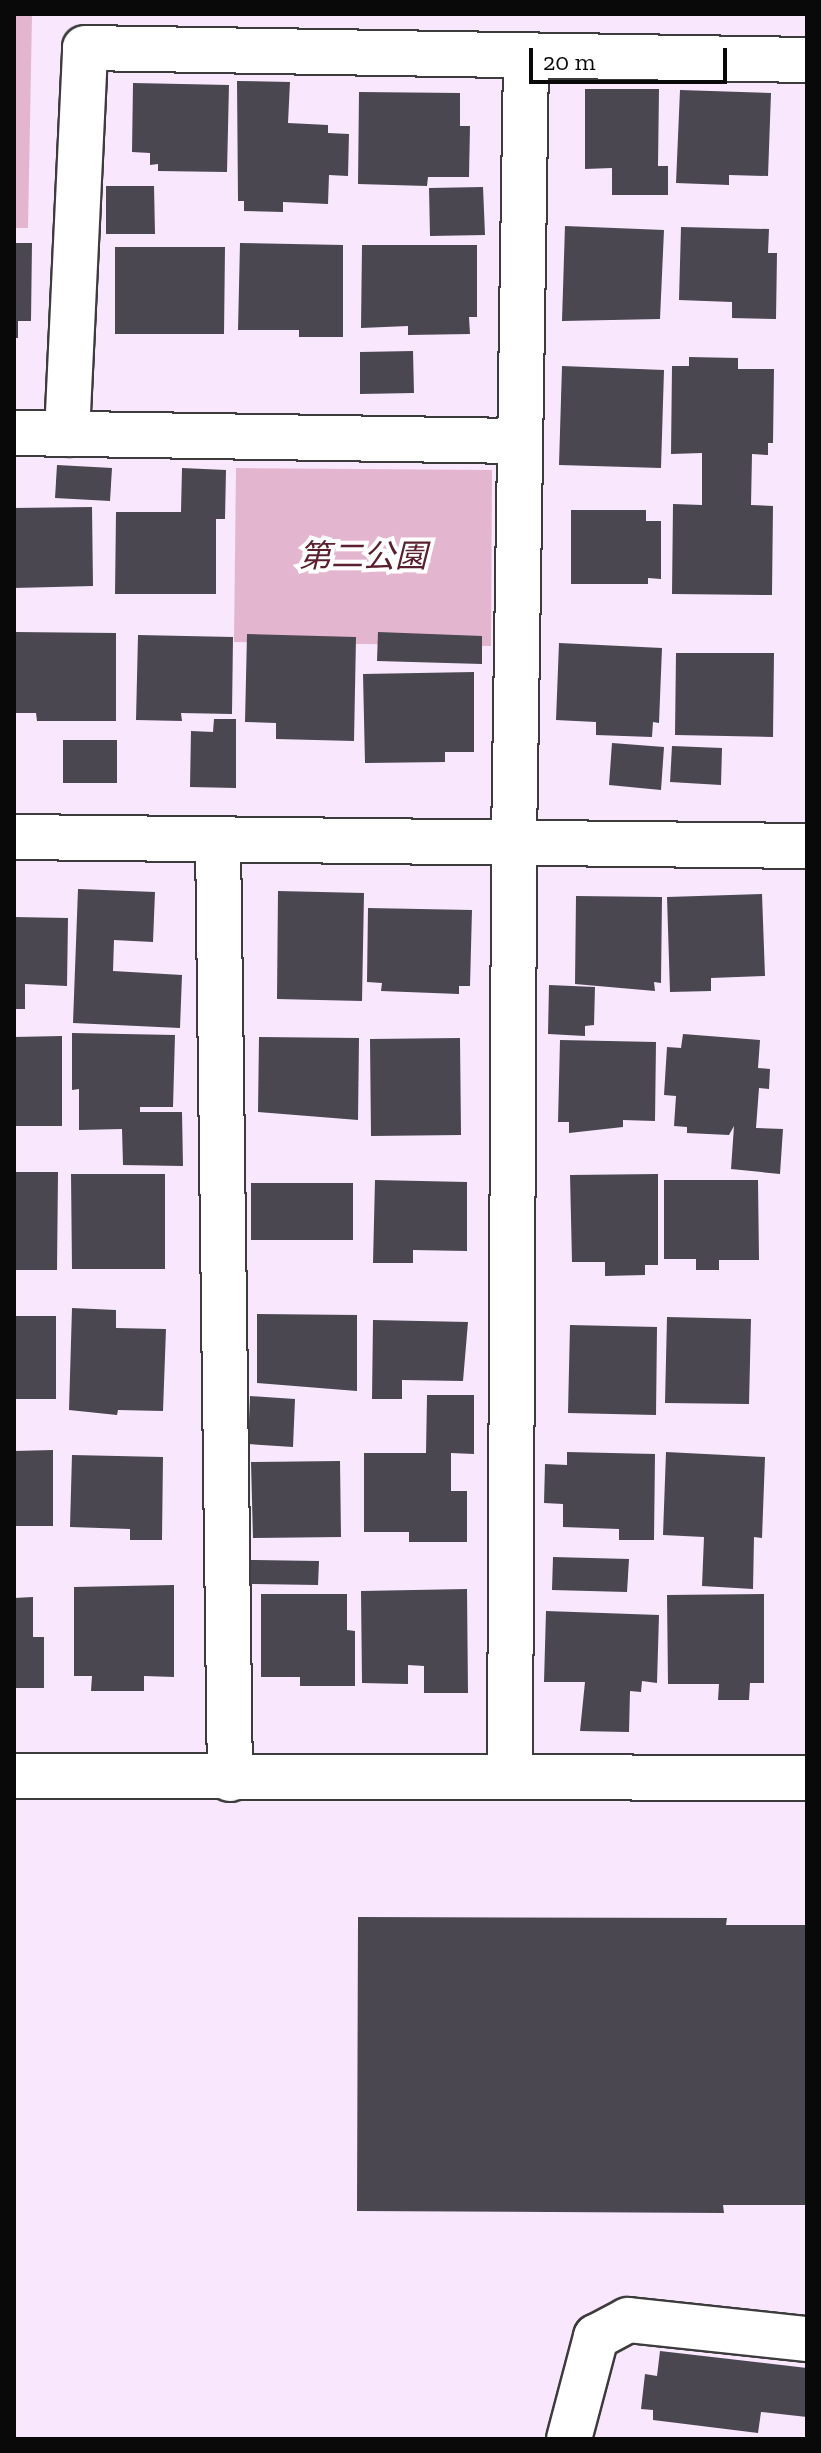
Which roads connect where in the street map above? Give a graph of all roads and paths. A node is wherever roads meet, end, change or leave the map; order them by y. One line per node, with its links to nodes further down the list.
1 (526, 59): 2 (street); 4 (street); 5 (street)
2 (807, 60)
3 (14, 433): 4 (street)
4 (67, 434): 5 (street)
5 (520, 441): 8 (street)
6 (14, 837): 7 (street)
7 (218, 839): 8 (street); 13 (street)
8 (514, 842): 9 (street); 10 (street)
9 (807, 846)
10 (510, 1774): 12 (street); 13 (street)
11 (14, 1776): 13 (street)
12 (807, 1778)
13 (230, 1779)
14 (807, 2339): 15 (street)
15 (569, 2439)

